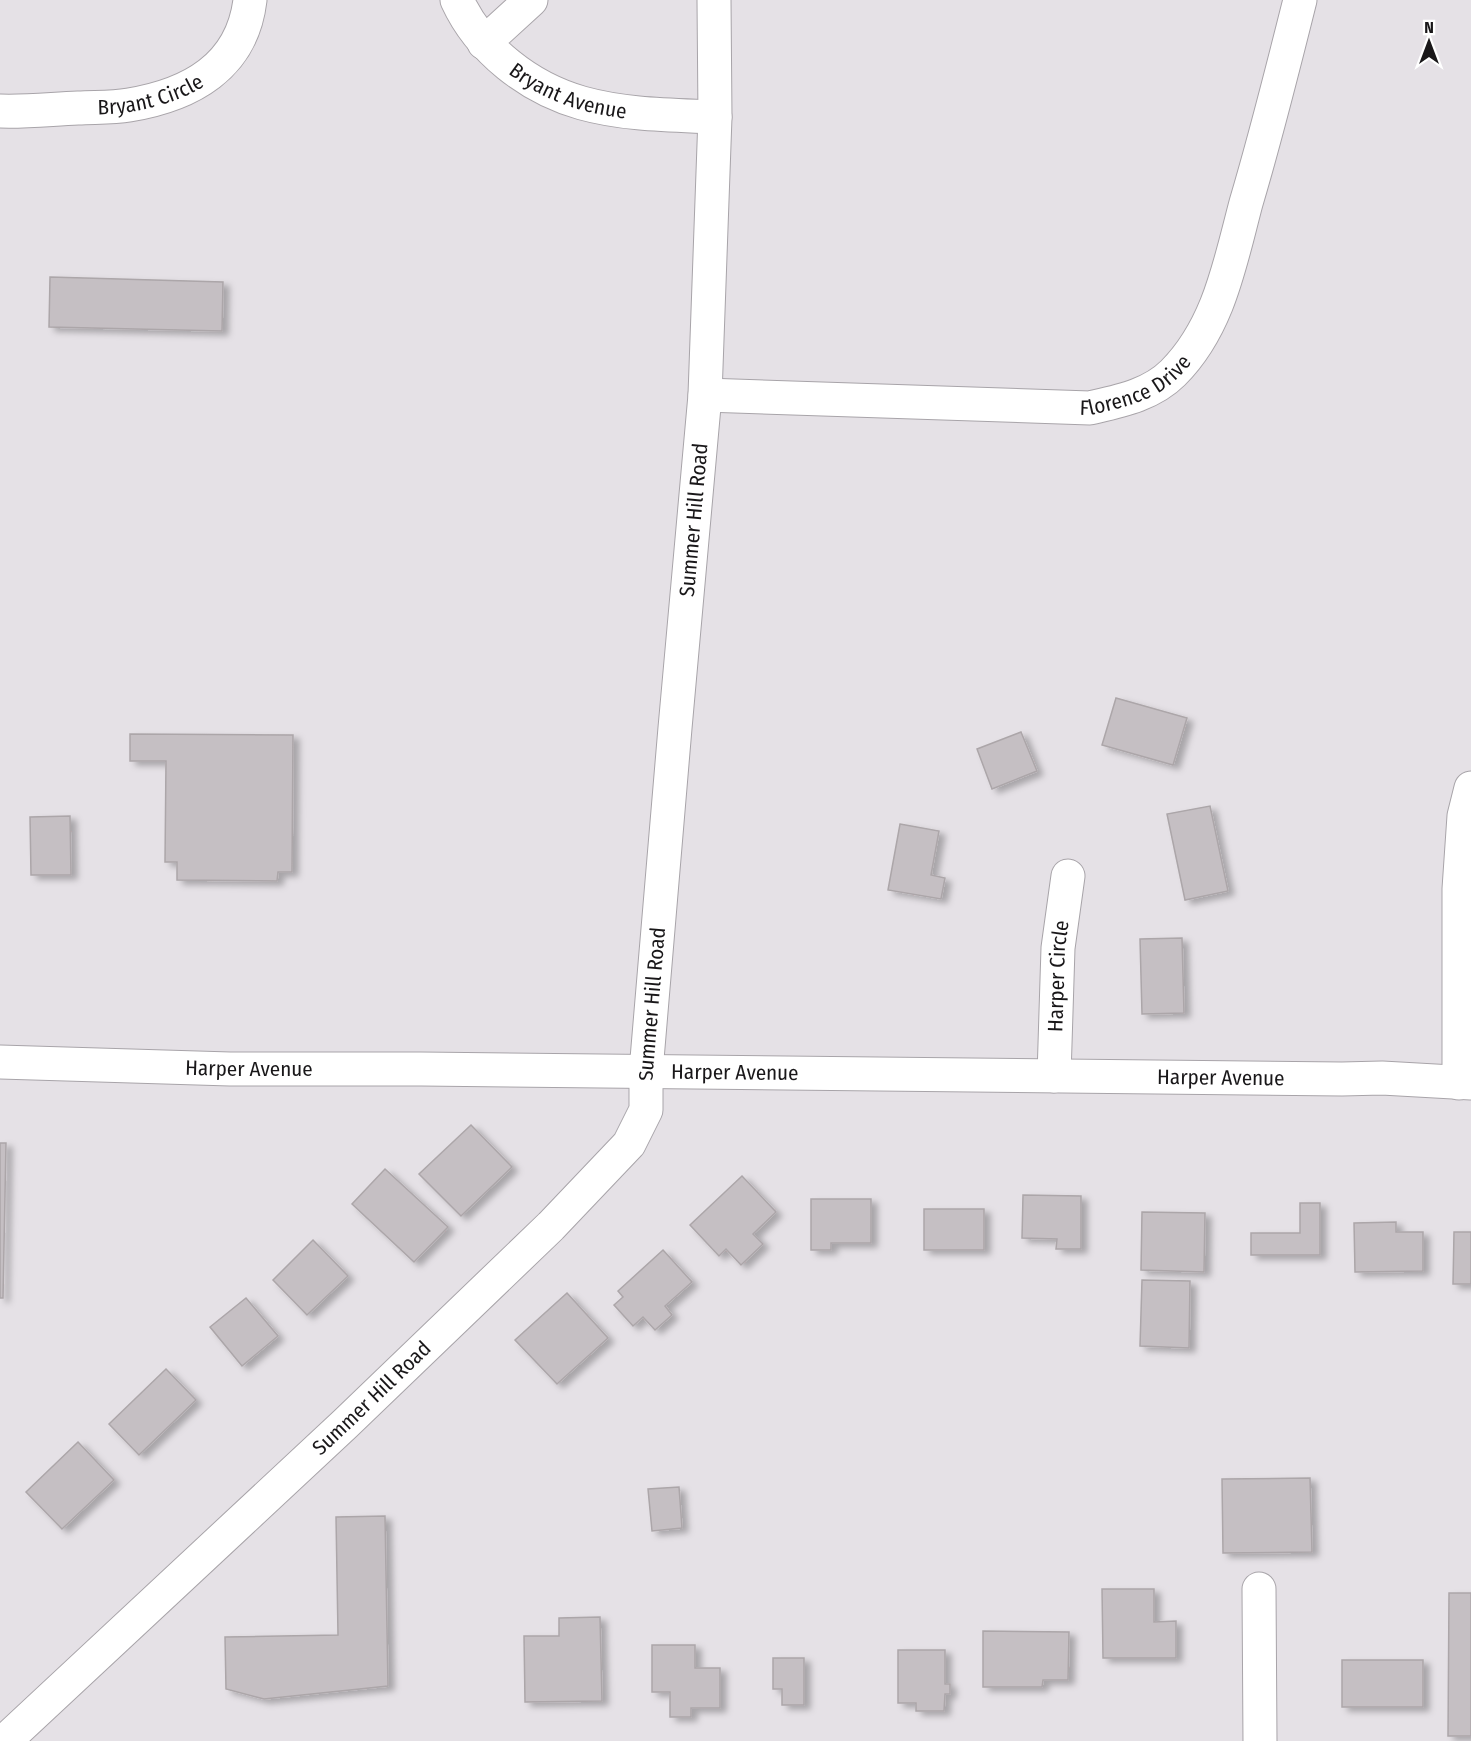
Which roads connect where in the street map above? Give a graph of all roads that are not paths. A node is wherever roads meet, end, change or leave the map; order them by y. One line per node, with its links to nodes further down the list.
1 (250, 0): 7 (street, Bryant Circle)
2 (457, 0): 6 (street, Bryant Avenue)
3 (531, 0): 6 (street)
4 (714, 0): 8 (street, Summer Hill Road)
5 (1300, 0): 9 (street, Florence Drive)
6 (484, 43): 8 (street, Bryant Avenue)
7 (0, 111)
8 (715, 117): 9 (street, Summer Hill Road)
9 (705, 395): 13 (street, Summer Hill Road)
10 (1471, 788): 15 (street)
11 (1068, 876): 14 (street, Harper Circle)
12 (0, 1062): 13 (street, Harper Avenue)
13 (646, 1071): 14 (street, Harper Avenue); 17 (street, Summer Hill Road)
14 (1054, 1076): 15 (street, Harper Avenue)
15 (1465, 1083)
16 (1259, 1589): 18 (street)
17 (5, 1741)
18 (1260, 1741)

